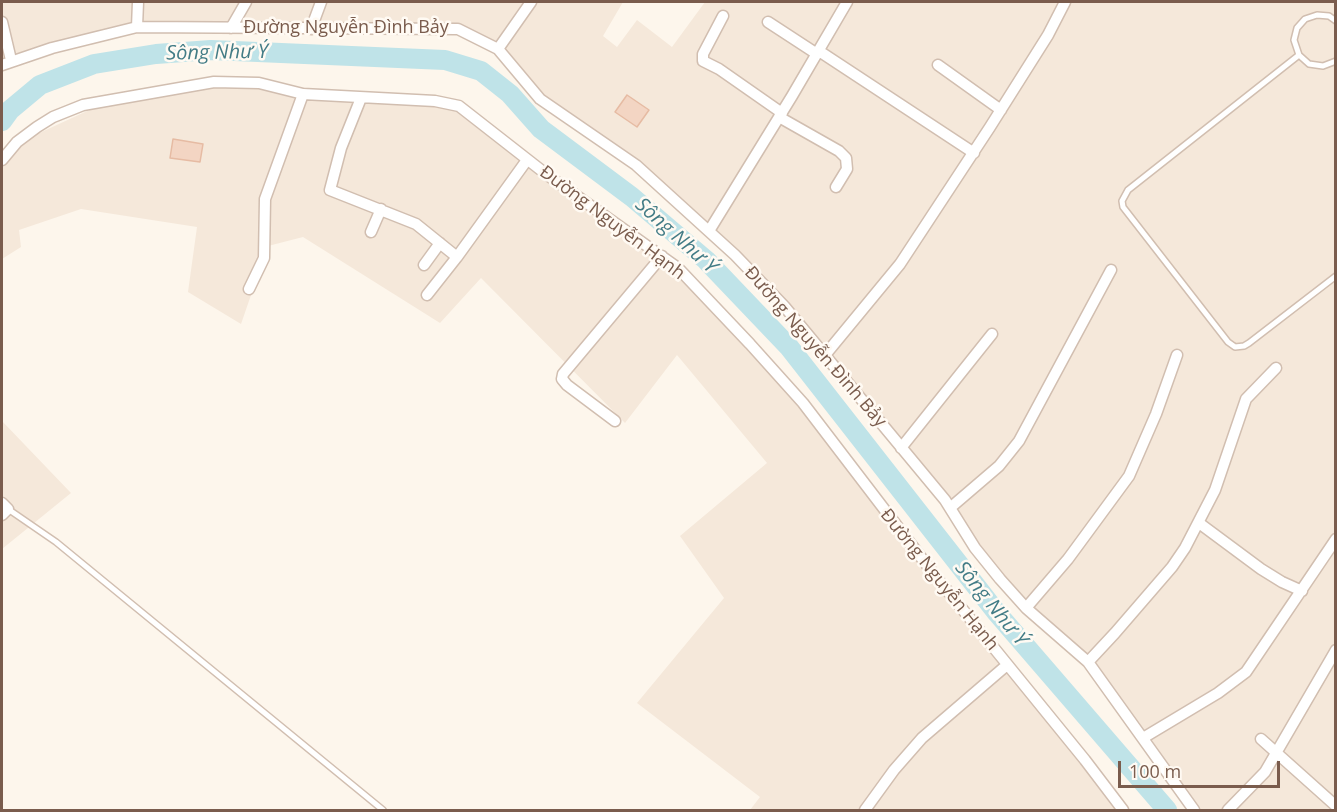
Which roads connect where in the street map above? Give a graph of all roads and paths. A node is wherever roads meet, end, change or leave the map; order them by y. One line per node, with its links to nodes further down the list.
1 (138, 2): 11 (street)
2 (246, 2): 12 (street)
3 (321, 2): 13 (street)
4 (531, 2): 14 (street)
5 (847, 2): 15 (street)
6 (1065, 2): 22 (street)
7 (723, 16): 23 (street)
8 (1335, 21): 16 (lane)
9 (2, 22): 18 (street)
10 (768, 22): 15 (street)
11 (137, 27): 12 (street, Đường Nguyễn Đình Bảy); 18 (street, Đường Nguyễn Đình Bảy)
12 (231, 27): 13 (street, Đường Nguyễn Đình Bảy)
13 (311, 29): 14 (street, Đường Nguyễn Đình Bảy)
14 (498, 49): 29 (street, Đường Nguyễn Đình Bảy)
15 (818, 52): 23 (street); 24 (street)
16 (1299, 55): 17 (lane); 36 (lane)
17 (1335, 62)
18 (6, 63)
19 (938, 65): 22 (street)
20 (303, 93): 21 (street, Đường Nguyễn Hạnh); 25 (street, Đường Nguyễn Hạnh); 37 (street)
21 (361, 98): 26 (street, Đường Nguyễn Hạnh); 28 (street)
22 (1001, 110): 24 (street)
23 (781, 115): 27 (street); 29 (street)
24 (974, 153): 40 (street)
25 (2, 160)
26 (527, 160): 32 (street, Đường Nguyễn Hạnh); 33 (street)
27 (836, 187)
28 (381, 209): 30 (street); 31 (street)
29 (709, 231): 40 (street, Đường Nguyễn Đình Bảy)
30 (370, 232)
31 (440, 243): 33 (street); 34 (street)
32 (662, 256): 43 (street); 53 (street, Đường Nguyễn Hạnh)
33 (457, 257): 38 (street)
34 (424, 265)
35 (1111, 270): 45 (street)
36 (1335, 276)
37 (249, 289)
38 (427, 295)
39 (992, 334): 44 (street)
40 (825, 355): 44 (street, Đường Nguyễn Đình Bảy)
41 (1177, 355): 50 (street)
42 (1276, 368): 47 (street)
43 (615, 421)
44 (901, 448): 45 (street, Đường Nguyễn Đình Bảy)
45 (951, 508): 50 (street, Đường Nguyễn Đình Bảy)
46 (4, 509): 59 (lane)
47 (1199, 523): 49 (street); 52 (street)
48 (1335, 539): 49 (street)
49 (1302, 591): 54 (street)
50 (1026, 608): 52 (street, Đường Nguyễn Đình Bảy)
51 (1335, 650): 56 (street)
52 (1088, 662): 54 (street, Đường Nguyễn Đình Bảy)
53 (1007, 665): 58 (street, Đường Nguyễn Hạnh); 60 (street)
54 (1143, 738): 61 (street, Đường Nguyễn Đình Bảy)
55 (1261, 739): 56 (street)
56 (1275, 752): 57 (street); 62 (street)
57 (1335, 806)
58 (1119, 809)
59 (383, 810)
60 (865, 810)
61 (1194, 810)
62 (1228, 810)

